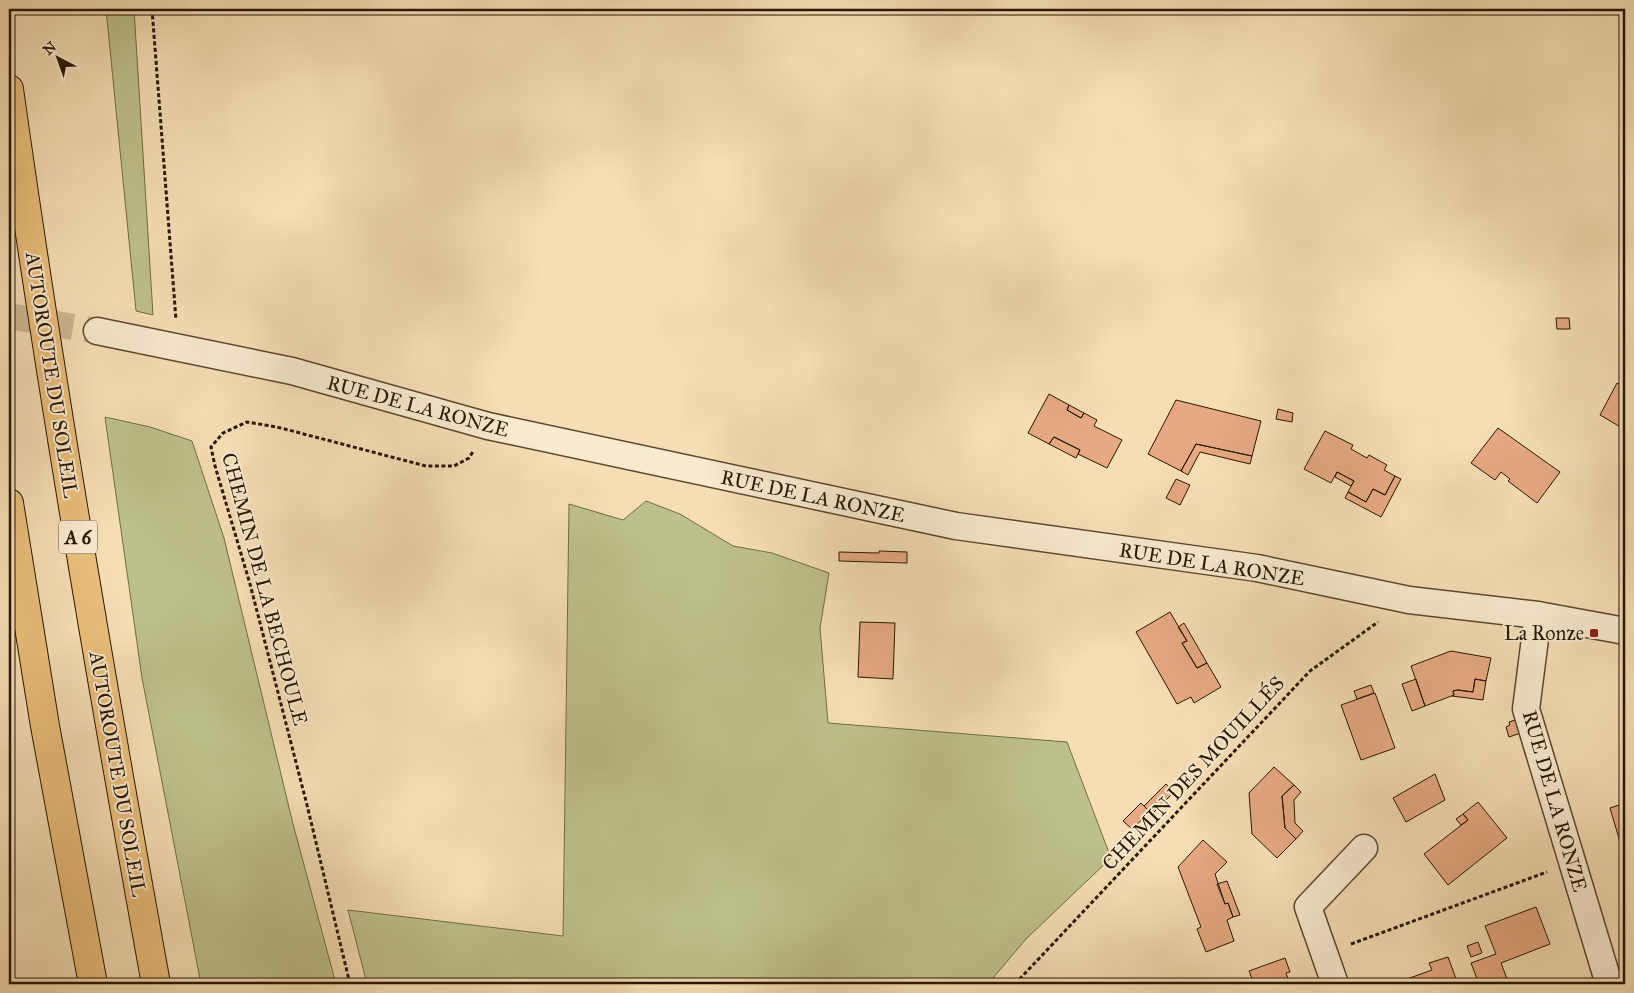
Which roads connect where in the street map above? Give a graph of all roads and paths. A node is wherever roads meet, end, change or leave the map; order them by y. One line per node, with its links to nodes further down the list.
1 (152, 9): 4 (path)
2 (9, 89): 14 (highway, AUTOROUTE DU SOLEIL / A 6)
3 (97, 331): 4 (street, RUE DE LA RONZE)
4 (178, 348): 5 (street, RUE DE LA RONZE)
5 (488, 426): 7 (street, RUE DE LA RONZE); 15 (path, CHEMIN DE LA BECHOULE)
6 (9, 503): 13 (highway)
7 (1409, 600): 8 (street, RUE DE LA RONZE); 16 (path, CHEMIN DES MOUILLÉS)
8 (1538, 615): 9 (street, RUE DE LA RONZE); 11 (street, RUE DE LA RONZE)
9 (1625, 631)
10 (1364, 848): 12 (street)
11 (1572, 862): 12 (path); 18 (street, RUE DE LA RONZE)
12 (1324, 954): 17 (street)
13 (93, 984)
14 (156, 984)
15 (350, 984)
16 (1015, 984)
17 (1335, 984)
18 (1609, 984)

